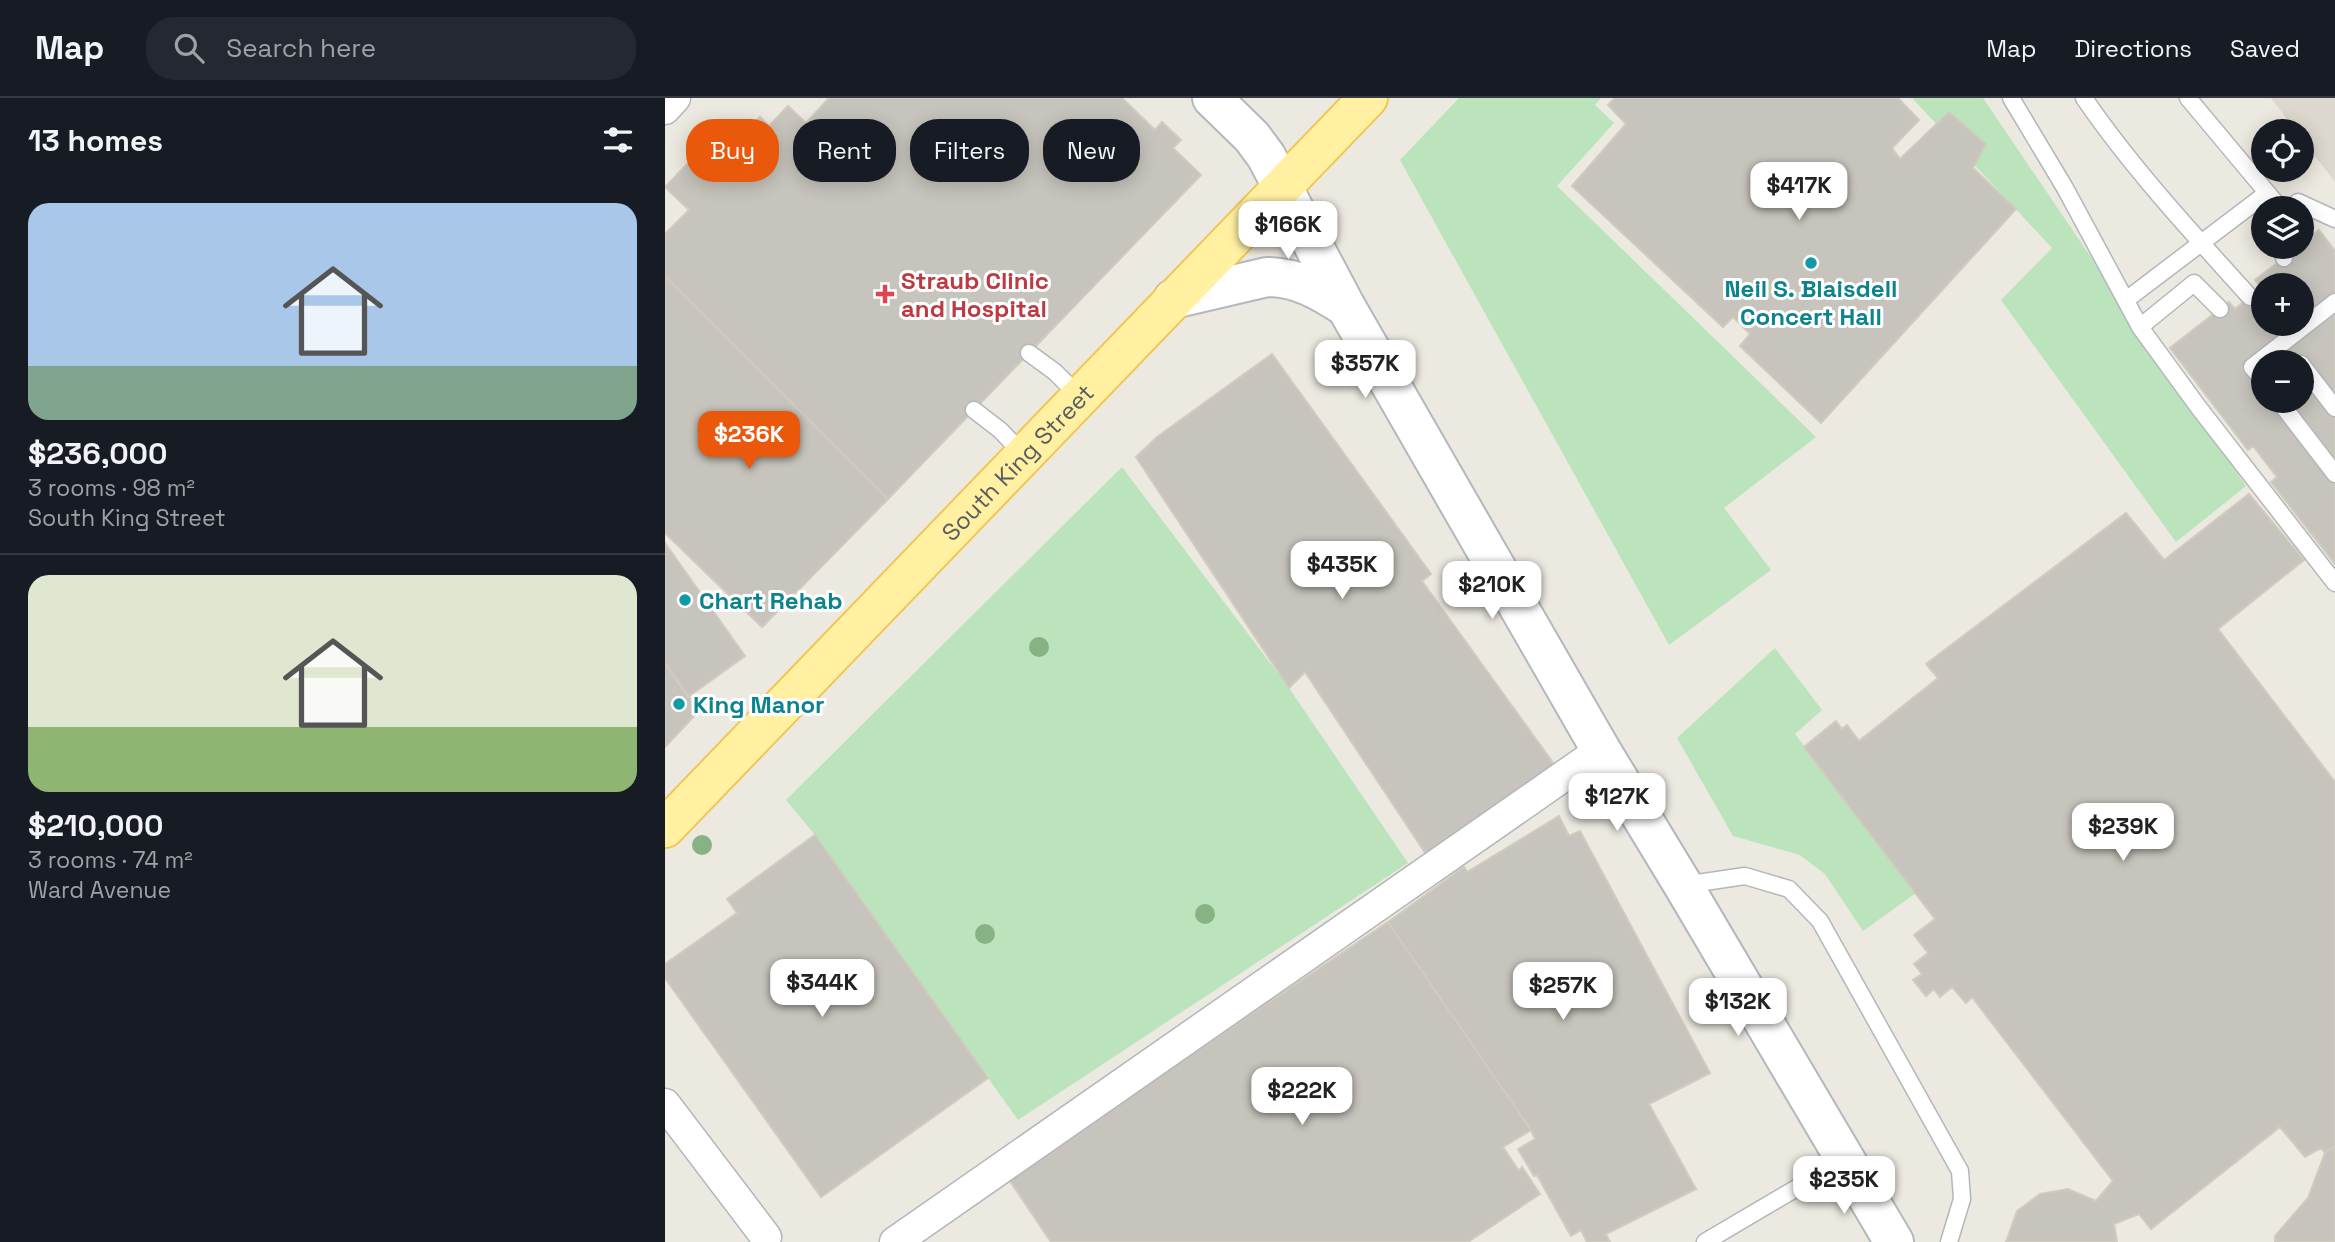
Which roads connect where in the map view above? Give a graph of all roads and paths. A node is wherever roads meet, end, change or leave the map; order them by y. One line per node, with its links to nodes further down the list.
1 (675, 98): 7 (street)
2 (1212, 98): 8 (main road)
3 (1368, 98): 8 (main road, South King Street)
4 (2011, 98): 16 (lane)
5 (2084, 98): 13 (lane)
6 (2188, 98): 9 (lane)
7 (665, 109)
8 (1281, 187): 15 (main road, South King Street); 18 (main road)
9 (2267, 193): 10 (lane); 13 (lane)
10 (2270, 196)
11 (2314, 209): 12 (lane)
12 (2335, 219)
13 (2201, 243): 14 (lane); 16 (lane)
14 (2250, 297)
15 (1173, 299): 18 (main road); 24 (main road, South King Street)
16 (2126, 300): 20 (lane)
17 (2335, 302): 21 (lane)
18 (1346, 307): 31 (main road)
19 (2220, 309): 20 (lane)
20 (2140, 327): 30 (lane)
21 (2274, 350)
22 (1029, 353): 24 (lane)
23 (2314, 381): 25 (lane)
24 (1079, 396): 28 (main road, South King Street)
25 (2335, 408)
26 (974, 410): 28 (lane)
27 (2288, 413): 29 (lane)
28 (1024, 455): 32 (main road, South King Street)
29 (2335, 474)
30 (2335, 583)
31 (1601, 751): 33 (main road); 37 (street)
32 (665, 828)
33 (1683, 885): 35 (main road); 40 (lane)
34 (665, 1104): 36 (street)
35 (1844, 1160): 38 (lane); 39 (main road)
36 (767, 1237)
37 (895, 1242)
38 (1705, 1242)
39 (1894, 1242)
40 (1949, 1242)

